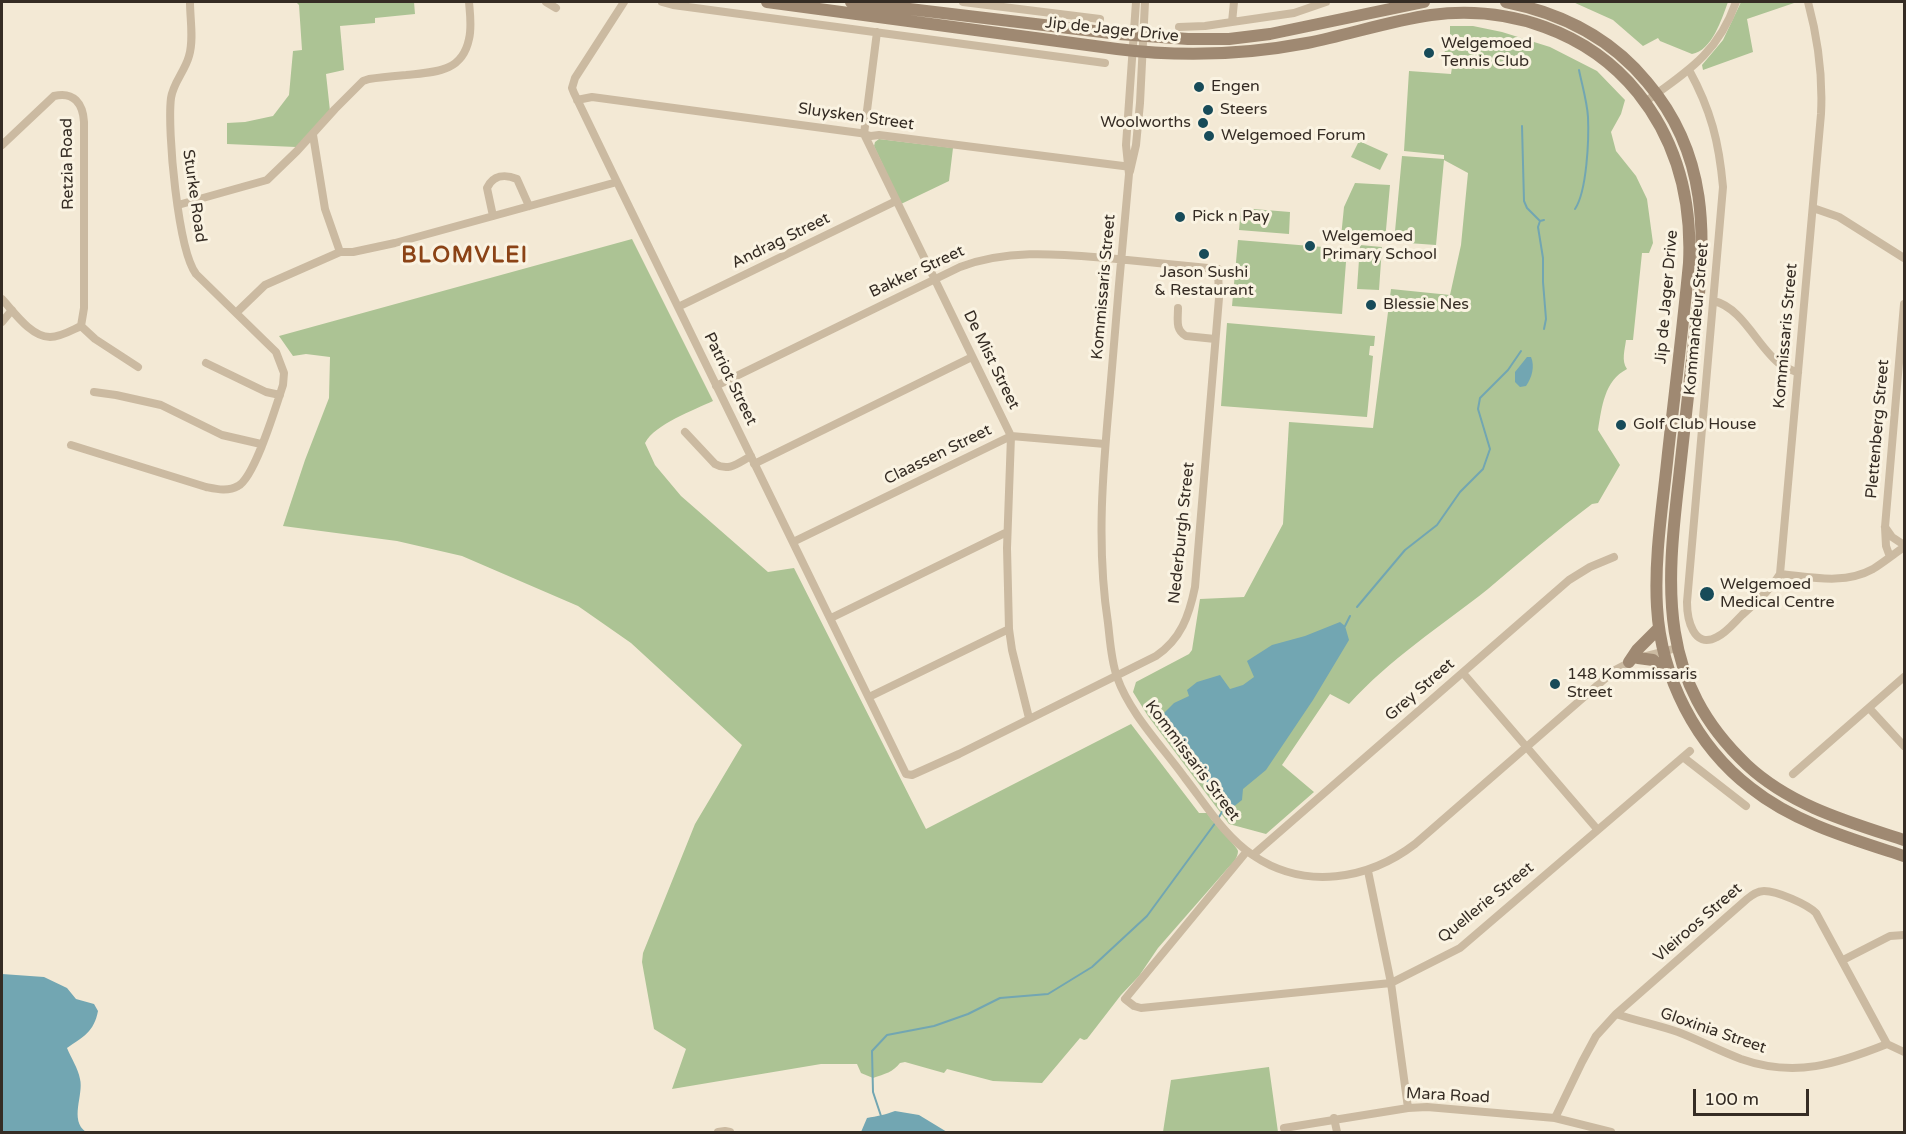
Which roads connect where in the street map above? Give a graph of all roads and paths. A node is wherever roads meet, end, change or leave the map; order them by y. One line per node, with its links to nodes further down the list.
1 (190, 2): 39 (street, Sturke Road)
2 (469, 2): 32 (street)
3 (546, 2): 17 (street)
4 (624, 2): 29 (street)
5 (662, 2): 23 (street)
6 (767, 2): 25 (main road, Jip de Jager Drive)
7 (850, 2): 24 (main road, Jip de Jager Drive)
8 (963, 2): 19 (street)
9 (1136, 2): 24 (street, Kommissaris Street)
10 (1144, 2): 24 (street, Kommissaris Street)
11 (1234, 2): 20 (street)
12 (1326, 2): 20 (street)
13 (1424, 2): 21 (main road)
14 (1506, 2): 28 (main road, Jip de Jager Drive)
15 (1736, 2): 27 (street)
16 (1808, 2): 41 (street, Kommissaris Street)
17 (556, 8)
18 (1413, 18): 21 (main road); 25 (main road, Jip de Jager Drive); 30 (main road, Jip de Jager Drive)
19 (1100, 20)
20 (1232, 22): 22 (street)
21 (1317, 25): 24 (main road, Jip de Jager Drive)
22 (1179, 27)
23 (877, 32): 26 (street); 31 (street)
24 (1138, 36): 25 (street, Kommissaris Street)
25 (1138, 52): 36 (street, Kommissaris Street)
26 (1105, 63)
27 (1689, 70): 28 (street); 49 (street, Kommandeur Street)
28 (1657, 94): 30 (street); 81 (main road, Jip de Jager Drive)
29 (576, 100): 31 (street, Sluysken Street); 37 (street, Patriot Street)
30 (1645, 102): 79 (main road, Jip de Jager Drive)
31 (864, 134): 36 (street, Sluysken Street); 38 (street, De Mist Street)
32 (313, 135): 34 (street); 35 (street)
33 (2, 145): 56 (street, Retzia Road)
34 (297, 152): 35 (street); 39 (street)
35 (318, 163): 43 (street)
36 (1129, 170): 45 (street, Kommissaris Street)
37 (616, 182): 40 (street); 51 (street, Patriot Street)
38 (896, 201): 47 (street, De Mist Street); 51 (street, Andrag Street)
39 (178, 205): 54 (street, Sturke Road)
40 (529, 206): 42 (street); 42 (street)
41 (1813, 208): 44 (street); 61 (street, Kommissaris Street)
42 (493, 216): 43 (street)
43 (340, 252): 54 (street)
44 (1905, 258)
45 (1122, 260): 46 (street, Bakker Street); 47 (street, Bakker Street); 68 (street, Kommissaris Street)
46 (1218, 269): 57 (street, Nederburgh Street)
47 (935, 279): 58 (street, De Mist Street); 62 (street, Bakker Street)
48 (2, 299): 53 (street)
49 (1714, 301): 61 (street); 77 (street, Kommandeur Street)
50 (1905, 304): 71 (street, Plettenberg Street)
51 (678, 307): 62 (street, Patriot Street)
52 (1178, 308): 57 (street)
53 (12, 310): 55 (street); 56 (street)
54 (237, 312): 64 (street, Sturke Road)
55 (2, 322)
56 (81, 326): 60 (street)
57 (1215, 339): 85 (street, Nederburgh Street)
58 (972, 357): 66 (street, De Mist Street); 70 (street)
59 (206, 363): 64 (street)
60 (138, 367)
61 (1798, 373): 77 (street, Kommissaris Street)
62 (716, 386): 70 (street, Patriot Street)
63 (94, 392): 67 (street)
64 (280, 395): 67 (street)
65 (685, 432): 70 (street)
66 (1011, 436): 68 (street, Claassen Street); 72 (street, De Mist Street); 73 (street, Claassen Street)
67 (261, 444): 69 (street)
68 (1105, 444): 85 (street, Kommissaris Street)
69 (70, 445)
70 (752, 460): 73 (street, Patriot Street)
71 (1885, 527): 74 (street); 76 (street, Plettenberg Street)
72 (1007, 532): 78 (street); 80 (street, De Mist Street)
73 (793, 542): 78 (street, Patriot Street)
74 (1905, 546): 76 (street)
75 (1614, 557): 84 (street, Grey Street)
76 (1890, 557): 77 (street)
77 (1780, 574)
78 (831, 618): 88 (street, Patriot Street)
79 (1659, 628): 82 (main road, Jip de Jager Drive); 83 (main road)
80 (1009, 629): 88 (street); 90 (street, De Mist Street)
81 (1677, 648): 82 (street, Kommissaris Street); 97 (main road, Jip de Jager Drive)
82 (1664, 651): 83 (street, Kommissaris Street); 86 (main road, Jip de Jager Drive)
83 (1633, 660): 86 (main road); 92 (street, Kommissaris Street)
84 (1463, 673): 92 (street); 98 (street, Grey Street)
85 (1117, 676): 90 (street, Nederburgh Street); 98 (street, Kommissaris Street)
86 (1672, 676): 99 (main road, Jip de Jager Drive)
87 (1905, 677): 89 (street)
88 (869, 697): 93 (street, Patriot Street)
89 (1869, 708): 91 (street); 94 (street)
90 (1029, 718): 93 (street, Nederburgh Street)
91 (1905, 746)
92 (1526, 747): 96 (street); 100 (street, Kommissaris Street)
93 (906, 774)
94 (1792, 774)
95 (1746, 806): 96 (street, Quellerie Street)
96 (1597, 829): 103 (street, Quellerie Street)
97 (1905, 840)
98 (1250, 853): 100 (street, Kommissaris Street); 104 (street, Grey Street)
99 (1905, 856)
100 (1368, 871): 103 (street)
101 (1905, 934): 102 (street)
102 (1843, 960): 105 (street, Vleiroos Street); 106 (street, Vleiroos Street)
103 (1391, 983): 104 (street, Quellerie Street); 108 (street)
104 (1125, 999)
105 (1616, 1014): 106 (street, Gloxinia Street); 110 (street, Vleiroos Street)
106 (1887, 1044): 107 (street)
107 (1905, 1052)
108 (1408, 1108): 109 (street, Mara Road); 110 (street, Mara Road)
109 (1334, 1118): 111 (street, Mara Road); 114 (street)
110 (1555, 1118): 115 (street, Mara Road)
111 (1284, 1128)
112 (718, 1132): 113 (street)
113 (730, 1132)
114 (1337, 1132)
115 (1611, 1132)

